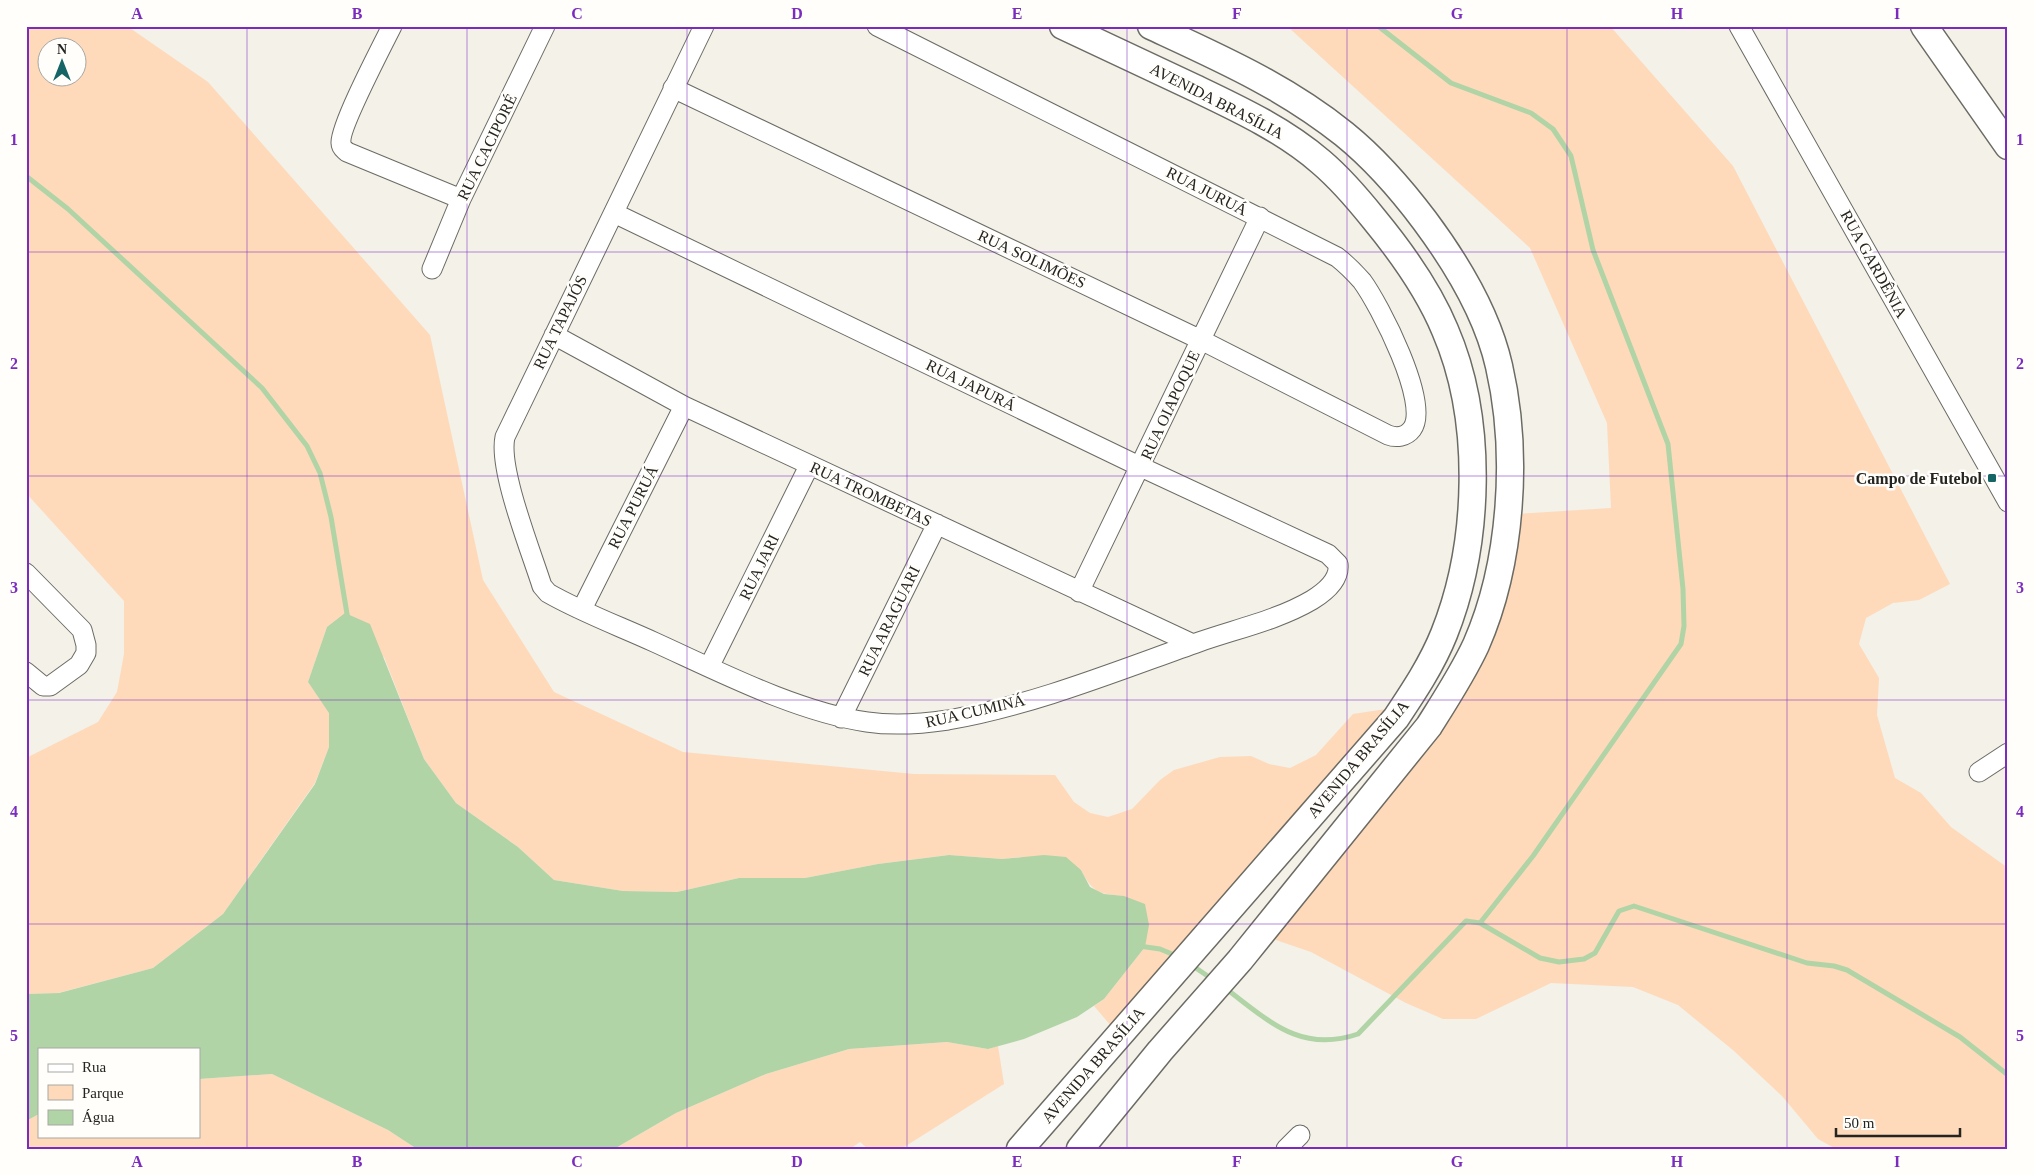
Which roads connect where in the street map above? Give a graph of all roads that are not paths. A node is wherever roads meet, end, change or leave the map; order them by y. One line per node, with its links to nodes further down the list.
1 (392, 26): 11 (street)
2 (546, 26): 11 (street, RUA CACIPORÉ)
3 (704, 26): 9 (street, RUA TAPAJÓS)
4 (878, 26): 13 (street, RUA JURUÁ)
5 (1063, 26): 34 (street, AVENIDA BRASÍLIA)
6 (1151, 26): 35 (street, AVENIDA BRASÍLIA)
7 (1739, 26): 21 (street, RUA GARDÊNIA)
8 (1924, 26): 10 (street)
9 (673, 88): 12 (street, RUA TAPAJÓS); 16 (street, RUA SOLIMÕES)
10 (2005, 135)
11 (461, 199): 14 (street, RUA CACIPORÉ)
12 (614, 213): 15 (street, RUA TAPAJÓS); 20 (street, RUA JAPURÁ)
13 (1260, 217): 16 (street, RUA OIAPOQUE); 18 (street, RUA JURUÁ)
14 (432, 268)
15 (554, 335): 17 (street, RUA TROMBETAS); 26 (street, RUA TAPAJÓS)
16 (1201, 340): 18 (street, RUA SOLIMÕES); 20 (street, RUA OIAPOQUE)
17 (684, 406): 19 (street, RUA TROMBETAS); 26 (street, RUA PURUÁ)
18 (1388, 435)
19 (809, 466): 22 (street, RUA TROMBETAS); 28 (street, RUA JARI)
20 (1141, 468): 23 (street, RUA JAPURÁ); 25 (street, RUA OIAPOQUE)
21 (2008, 502)
22 (937, 524): 25 (street, RUA TROMBETAS); 30 (street, RUA ARAGUARI)
23 (1328, 554): 27 (street, RUA CUMINÁ)
24 (26, 573): 29 (street)
25 (1079, 592): 27 (street, RUA TROMBETAS)
26 (582, 609): 28 (street, RUA CUMINÁ)
27 (1193, 644): 30 (street, RUA CUMINÁ)
28 (709, 667): 30 (street, RUA CUMINÁ)
29 (26, 672)
30 (841, 718)
31 (2008, 752): 32 (street)
32 (1978, 772)
33 (1300, 1135): 36 (street)
34 (1020, 1149)
35 (1080, 1149)
36 (1286, 1149)

